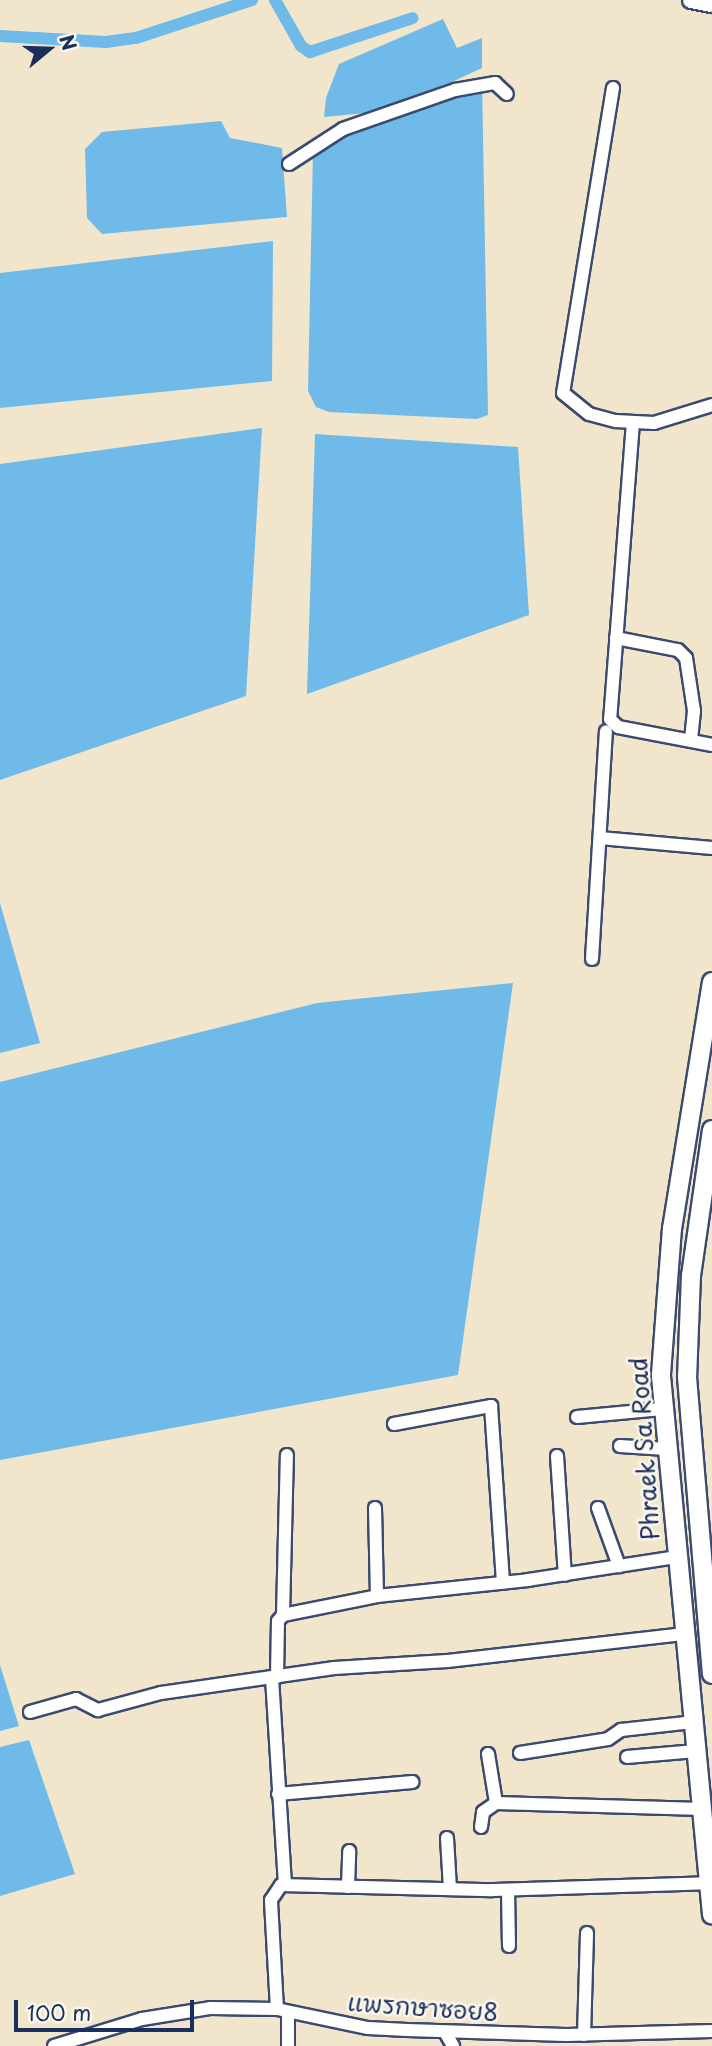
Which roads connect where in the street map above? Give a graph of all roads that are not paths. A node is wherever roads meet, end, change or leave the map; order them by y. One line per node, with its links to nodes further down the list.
1 (691, 0): 2 (street)
2 (712, 4)
3 (613, 88): 7 (street)
4 (507, 94): 5 (street)
5 (289, 164)
6 (712, 405): 7 (street)
7 (633, 422): 8 (street)
8 (616, 638): 10 (street); 10 (street)
9 (606, 731): 12 (street)
10 (691, 741): 11 (street)
11 (712, 745)
12 (600, 838): 13 (street); 14 (street)
13 (712, 848)
14 (592, 959)
15 (712, 982): 17 (main road, Phraek Sa Road)
16 (712, 1130): 33 (main road, Phraek Sa Road)
17 (662, 1409): 18 (street); 21 (main road, Phraek Sa Road)
18 (577, 1417)
19 (394, 1424): 29 (street)
20 (620, 1446): 21 (street)
21 (666, 1450): 26 (main road, Phraek Sa Road)
22 (288, 1455): 31 (street)
23 (557, 1456): 28 (street)
24 (375, 1508): 30 (street)
25 (598, 1508): 27 (street)
26 (676, 1557): 27 (street); 32 (main road, Phraek Sa Road)
27 (620, 1566): 28 (street)
28 (565, 1575): 29 (street)
29 (503, 1583): 30 (street)
30 (377, 1596): 31 (street)
31 (283, 1615): 34 (street)
32 (685, 1634): 34 (street); 36 (main road, Phraek Sa Road)
33 (712, 1674)
34 (275, 1678): 35 (street); 42 (street)
35 (30, 1712)
36 (693, 1722): 37 (main road, Phraek Sa Road); 38 (street)
37 (696, 1751): 40 (street); 44 (main road, Phraek Sa Road)
38 (520, 1753)
39 (488, 1754): 43 (street)
40 (627, 1757)
41 (412, 1783): 42 (street)
42 (278, 1794): 49 (street)
43 (496, 1804): 44 (street); 45 (street)
44 (702, 1809): 48 (main road, Phraek Sa Road)
45 (481, 1827)
46 (447, 1838): 51 (street)
47 (349, 1851): 50 (street)
48 (709, 1883): 52 (street); 53 (main road, Phraek Sa Road)
49 (285, 1884): 50 (street); 56 (street)
50 (348, 1887): 51 (street)
51 (450, 1889): 52 (street)
52 (508, 1890): 55 (street)
53 (712, 1915)
54 (587, 1933): 59 (street)
55 (509, 1946)
56 (282, 2011): 58 (street, แพรกษาซอย8); 61 (street, แพรกษาซอย8); 63 (street)
57 (712, 2031): 59 (street, แพรกษาซอย8)
58 (445, 2032): 60 (street, แพรกษาซอย8); 64 (street)
59 (584, 2035): 60 (street, แพรกษาซอย8)
60 (537, 2040)
61 (73, 2043): 62 (street, แพรกษาซอย8)
62 (54, 2046)
63 (288, 2046)
64 (453, 2046)

